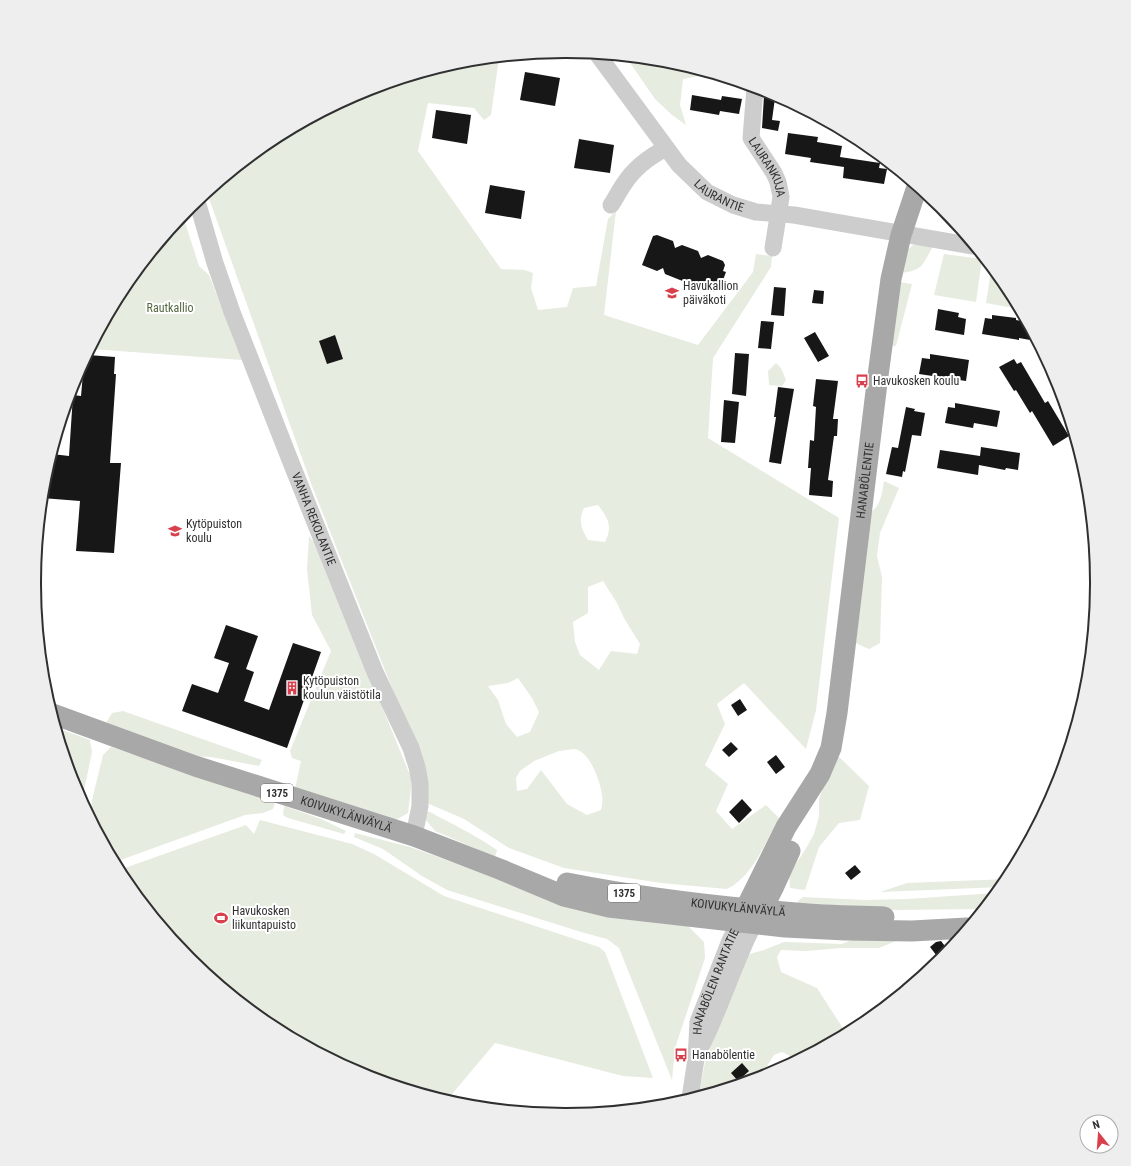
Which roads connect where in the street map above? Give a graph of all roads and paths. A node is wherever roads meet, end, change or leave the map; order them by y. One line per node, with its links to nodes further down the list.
1 (602, 60): 3 (street, LAURANTIE)
2 (755, 94): 7 (street, LAURANKUJA)
3 (666, 148): 5 (street); 7 (street, LAURANTIE)
4 (915, 193): 8 (main road, HANABÖLENTIE)
5 (611, 205)
6 (199, 208): 12 (street, VANHA REKOLANTIE)
7 (779, 213): 8 (street, LAURANTIE); 10 (street, LAURANKUJA)
8 (901, 235): 9 (street, LAURANTIE); 13 (main road, HANABÖLENTIE)
9 (966, 245)
10 (773, 248)
11 (58, 716): 12 (main road, KOIVUKYLÄNVÄYLÄ / 1375)
12 (414, 836): 13 (main road, KOIVUKYLÄNVÄYLÄ / 1375)
13 (750, 916): 14 (main road, KOIVUKYLÄNVÄYLÄ / 1375); 15 (main road, KOIVUKYLÄNVÄYLÄ / 1375); 16 (street, HANABÖLEN RANTATIE)
14 (970, 916)
15 (961, 928)
16 (691, 1092)

